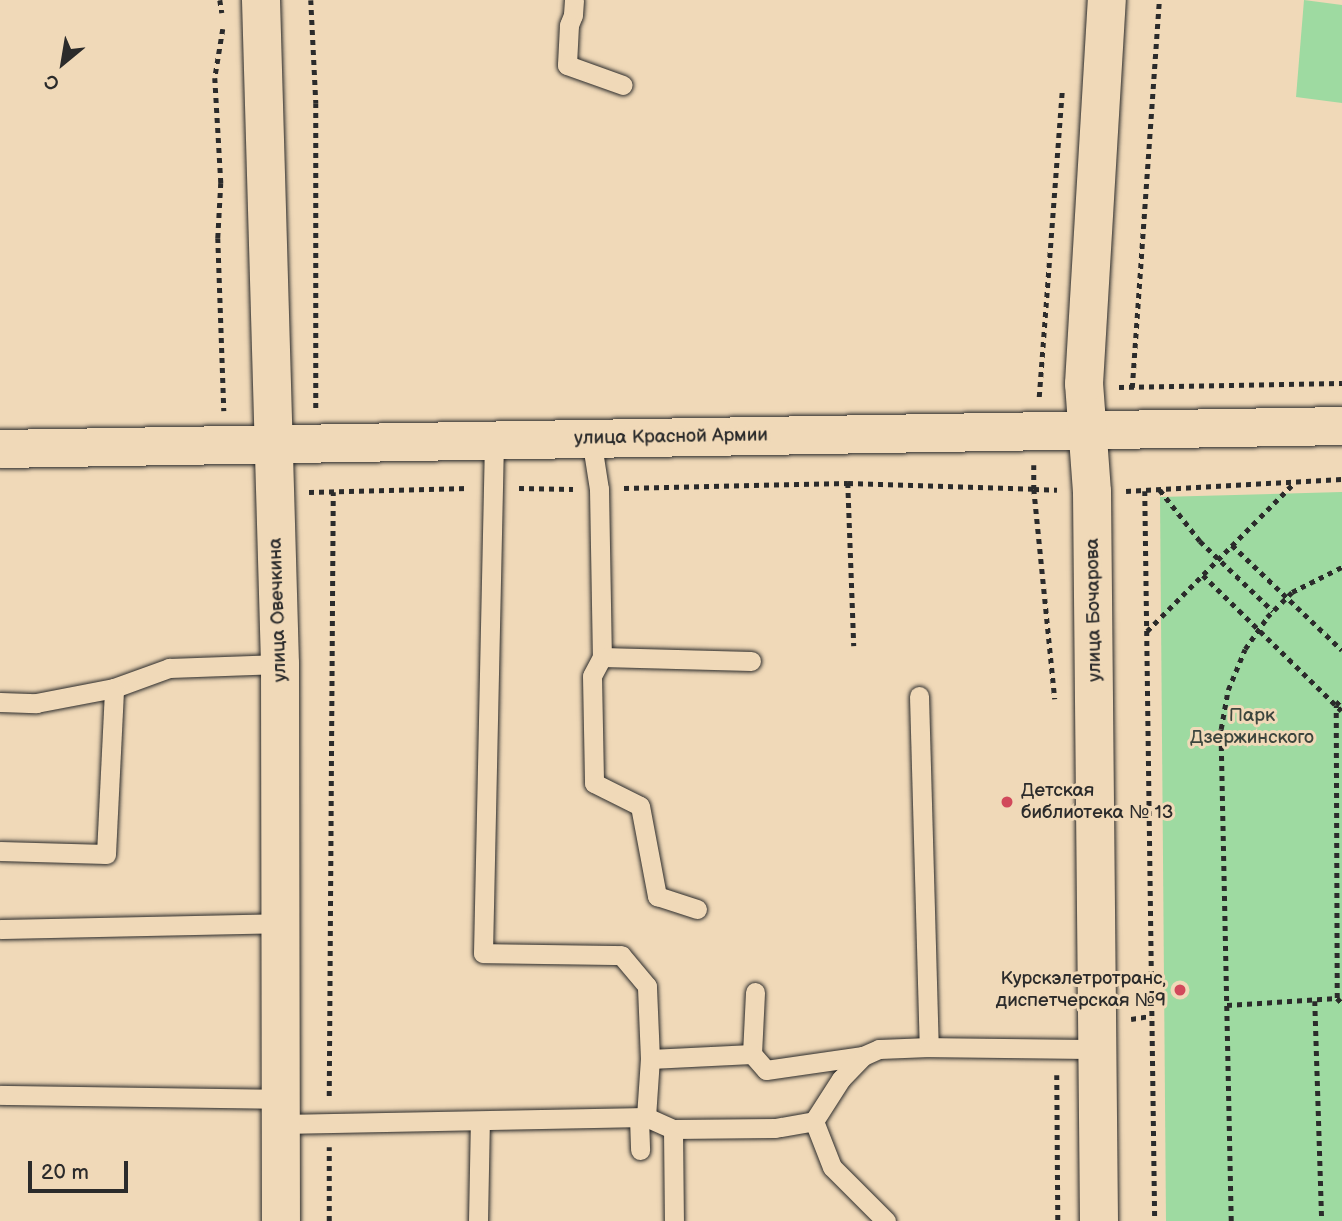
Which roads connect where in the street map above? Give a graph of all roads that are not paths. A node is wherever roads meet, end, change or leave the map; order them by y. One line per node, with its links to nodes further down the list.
1 (261, 0): 9 (street, улица Овечкина)
2 (574, 0): 4 (lane)
3 (1107, 0): 6 (street, улица Бочарова)
4 (623, 85)
5 (1342, 426): 6 (street, улица Красной Армии)
6 (1087, 431): 7 (street, улица Красной Армии); 23 (street, улица Бочарова)
7 (591, 438): 8 (street, улица Красной Армии); 11 (lane)
8 (494, 439): 9 (street, улица Красной Армии); 26 (lane)
9 (272, 443): 10 (street, улица Красной Армии); 13 (street, улица Овечкина)
10 (0, 449)
11 (603, 657): 12 (lane); 18 (lane)
12 (751, 661)
13 (280, 664): 14 (lane); 19 (street, улица Овечкина)
14 (114, 688): 16 (lane); 17 (lane)
15 (919, 696): 22 (lane)
16 (0, 702)
17 (0, 851)
18 (697, 909)
19 (281, 923): 20 (lane); 28 (street, улица Овечкина)
20 (0, 929)
21 (755, 992): 24 (lane)
22 (929, 1047): 23 (lane); 25 (lane)
23 (1100, 1049): 38 (street, улица Бочарова)
24 (752, 1054): 25 (lane); 26 (lane)
25 (863, 1056): 31 (lane)
26 (650, 1059): 29 (lane)
27 (0, 1095): 28 (lane)
28 (281, 1111): 30 (lane); 34 (street, улица Овечкина)
29 (642, 1117): 30 (lane); 32 (lane); 33 (lane)
30 (480, 1121): 35 (lane)
31 (814, 1121): 32 (lane); 37 (lane)
32 (673, 1129): 36 (lane)
33 (640, 1150)
34 (281, 1221)
35 (478, 1221)
36 (674, 1221)
37 (886, 1221)
38 (1099, 1221)

